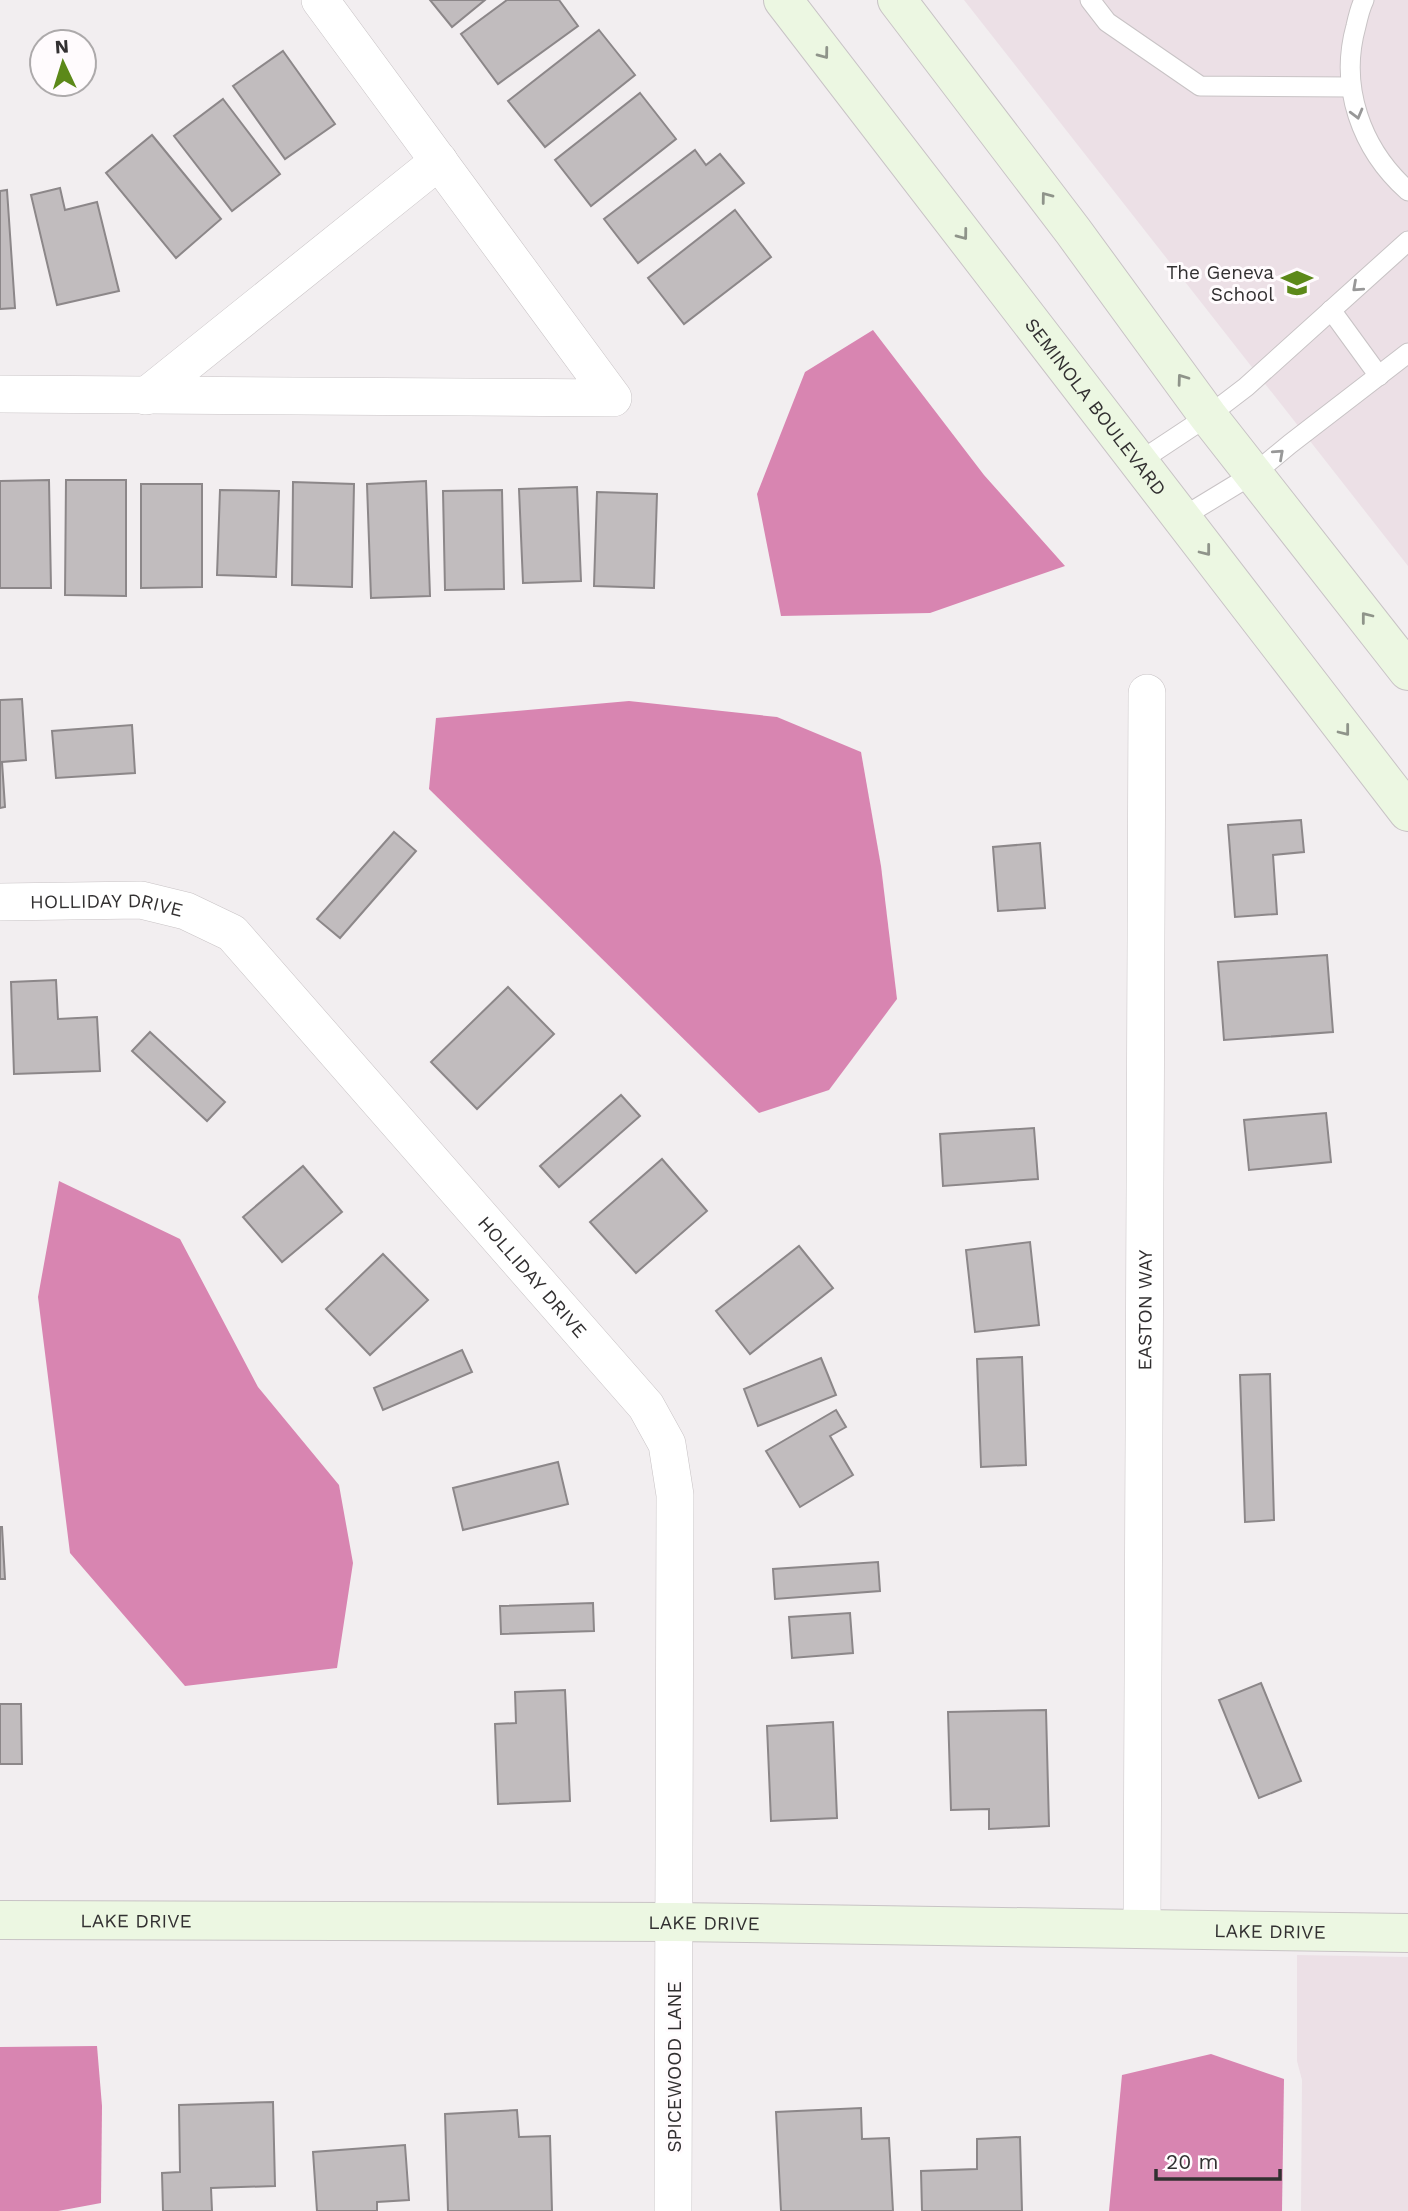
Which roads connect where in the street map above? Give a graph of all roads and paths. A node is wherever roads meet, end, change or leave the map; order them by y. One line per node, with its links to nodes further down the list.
1 (320, 0): 7 (street)
2 (783, 0): 16 (main road, SEMINOLA BOULEVARD, one-way to 16)
3 (897, 0): 15 (main road, one-way to 3)
4 (1090, 0): 6 (lane)
5 (1364, 0): 6 (lane)
6 (1350, 87): 8 (lane, one-way to 8)
7 (439, 161): 14 (street); 14 (street)
8 (1408, 191)
9 (1408, 241): 10 (lane, one-way to 10)
10 (1331, 310): 12 (lane); 15 (lane)
11 (1408, 353): 12 (lane)
12 (1379, 376): 17 (lane, one-way to 12)
13 (0, 394): 14 (street)
14 (146, 396)
15 (1208, 416): 16 (lane); 17 (main road)
16 (1137, 463): 18 (main road, SEMINOLA BOULEVARD)
17 (1255, 473): 18 (lane); 19 (main road, one-way to 17)
18 (1181, 518): 21 (main road, SEMINOLA BOULEVARD, one-way to 21)
19 (1408, 671)
20 (1147, 693): 25 (street, EASTON WAY)
21 (1408, 812)
22 (0, 902): 24 (street, HOLLIDAY DRIVE)
23 (0, 1920): 24 (main road, LAKE DRIVE)
24 (674, 1922): 25 (main road, LAKE DRIVE); 27 (street, SPICEWOOD LANE)
25 (1142, 1928): 26 (main road, LAKE DRIVE)
26 (1408, 1933)
27 (673, 2211)

